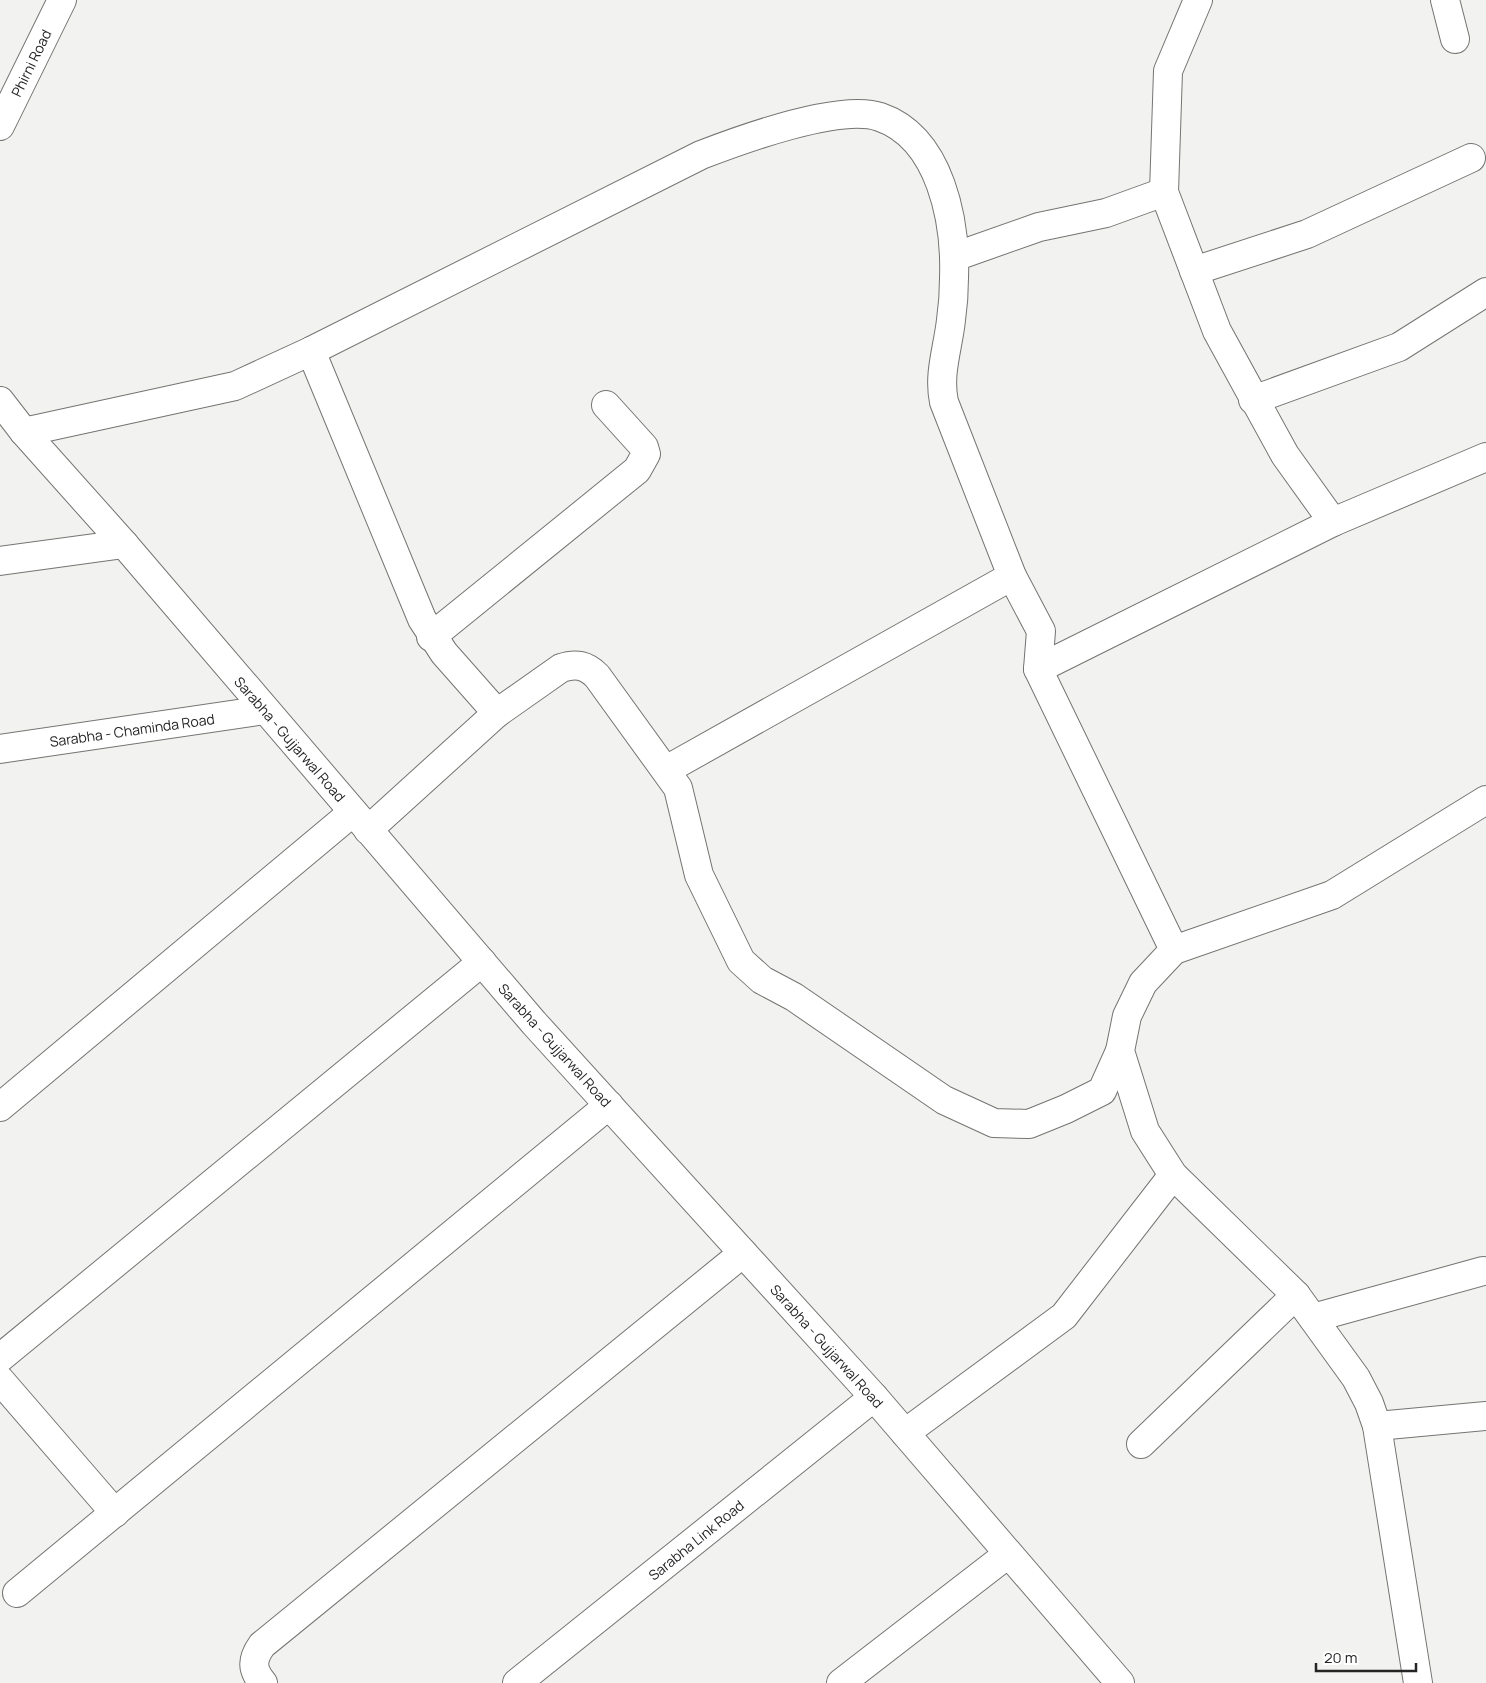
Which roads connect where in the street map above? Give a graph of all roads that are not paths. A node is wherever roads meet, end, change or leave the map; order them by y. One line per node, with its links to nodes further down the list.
1 (62, 0): 5 (street, Phirni Road)
2 (1198, 0): 7 (street)
3 (1445, 0): 4 (street)
4 (1455, 39)
5 (0, 126)
6 (1470, 158): 9 (street)
7 (1164, 192): 8 (street); 9 (street)
8 (954, 257): 11 (street); 20 (street)
9 (1194, 271): 13 (street)
10 (1486, 292): 13 (street)
11 (311, 351): 15 (street); 21 (street)
12 (0, 400): 15 (street, Sarabha - Gujjarwal Road)
13 (1253, 400): 17 (street)
14 (606, 405): 21 (street)
15 (24, 432): 18 (street, Sarabha - Gujjarwal Road)
16 (1486, 457): 17 (street)
17 (1333, 522): 22 (street)
18 (124, 544): 19 (street); 23 (street, Sarabha - Gujjarwal Road)
19 (0, 561)
20 (1012, 576): 22 (street); 26 (street)
21 (431, 637): 24 (street)
22 (1038, 669): 29 (street)
23 (265, 710): 25 (street, Sarabha - Chaminda Road); 28 (street, Sarabha - Gujjarwal Road)
24 (497, 713): 26 (street); 28 (street)
25 (0, 749)
26 (666, 770): 31 (street)
27 (1486, 800): 29 (street)
28 (360, 821): 30 (street, Sarabha - Gujjarwal Road); 33 (street)
29 (1174, 950): 31 (street)
30 (482, 962): 32 (street, Sarabha - Gujjarwal Road); 39 (street)
31 (1120, 1051): 34 (street)
32 (609, 1106): 35 (street, Sarabha - Gujjarwal Road); 46 (street)
33 (0, 1107)
34 (1173, 1176): 37 (street); 44 (street)
35 (743, 1253): 41 (street, Sarabha - Gujjarwal Road); 49 (street)
36 (1483, 1271): 38 (street)
37 (1296, 1295): 38 (street); 45 (street)
38 (1313, 1318): 43 (street)
39 (0, 1358)
40 (0, 1380): 46 (street)
41 (874, 1397): 44 (street, Sarabha - Gujjarwal Road); 50 (street, Sarabha Link Road)
42 (1486, 1416): 43 (street)
43 (1377, 1426): 53 (street)
44 (905, 1433): 47 (street, Sarabha - Gujjarwal Road)
45 (1141, 1444)
46 (115, 1513): 48 (street)
47 (1008, 1554): 51 (street); 52 (street, Sarabha - Gujjarwal Road)
48 (18, 1593)
49 (263, 1683)
50 (517, 1683)
51 (841, 1683)
52 (1120, 1683)
53 (1418, 1683)

